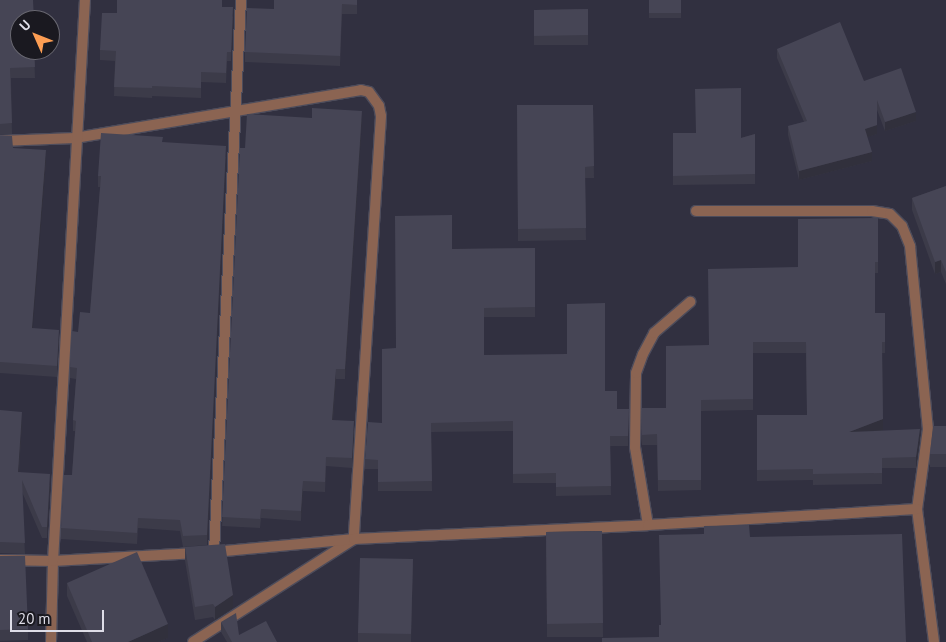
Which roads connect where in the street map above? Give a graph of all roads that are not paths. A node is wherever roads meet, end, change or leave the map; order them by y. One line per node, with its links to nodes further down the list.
1 (85, 0): 4 (street)
2 (241, 0): 3 (street)
3 (235, 112): 4 (street); 10 (street); 11 (street)
4 (75, 138): 5 (street); 13 (street)
5 (0, 141)
6 (696, 211): 8 (street)
7 (690, 302): 9 (street)
8 (917, 509): 9 (street); 16 (street)
9 (648, 525): 10 (street)
10 (354, 539): 11 (street); 15 (street)
11 (214, 552): 13 (street)
12 (0, 560): 13 (street)
13 (53, 560): 14 (street)
14 (51, 642)
15 (193, 642)
16 (934, 642)

